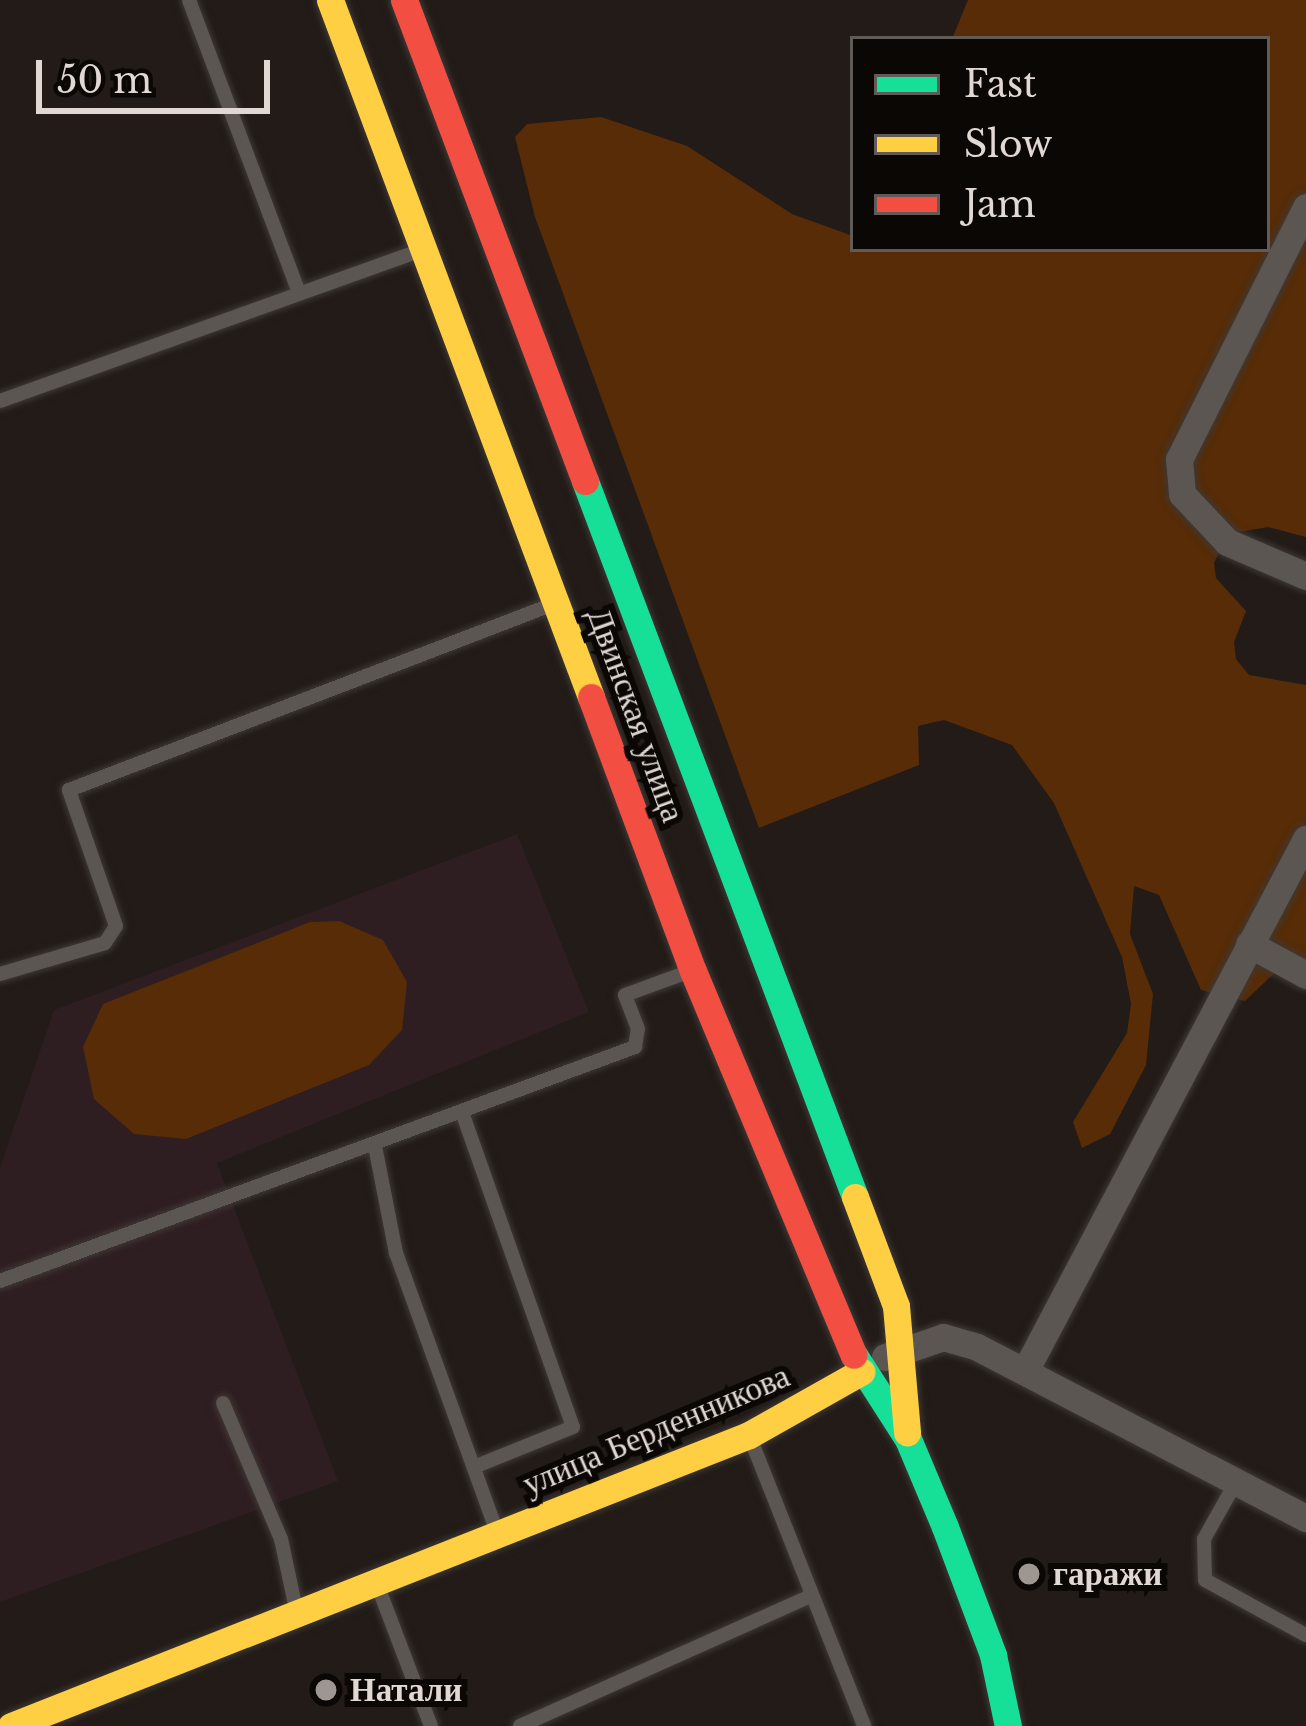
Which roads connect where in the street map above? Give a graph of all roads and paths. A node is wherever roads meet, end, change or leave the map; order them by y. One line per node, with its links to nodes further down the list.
1 (190, 0): 6 (lane)
2 (330, 0): 5 (street, Двинская улица)
3 (404, 0): 18 (street, Двинская улица)
4 (1306, 206): 8 (street)
5 (424, 249): 6 (lane); 9 (street, Двинская улица)
6 (298, 292): 7 (lane)
7 (0, 401)
8 (1306, 576)
9 (556, 603): 12 (street, Двинская улица); 13 (lane)
10 (1306, 839): 11 (street)
11 (1249, 944): 14 (street); 19 (street)
12 (693, 970): 15 (lane); 20 (street, Двинская улица)
13 (0, 974)
14 (1306, 975)
15 (462, 1112): 16 (lane); 24 (lane)
16 (375, 1146): 17 (lane); 24 (lane)
17 (0, 1282)
18 (899, 1348): 19 (street, улица Берденникова); 20 (street, улица Берденникова); 23 (street, Двинская улица)
19 (1025, 1371): 25 (street, улица Берденникова)
20 (861, 1372): 22 (street, улица Берденникова); 23 (street, Двинская улица)
21 (224, 1403): 30 (lane)
22 (749, 1436): 27 (street, улица Берденникова); 29 (lane)
23 (908, 1439): 36 (street, Двинская улица)
24 (474, 1467): 27 (lane)
25 (1237, 1482): 26 (street, улица Берденникова); 31 (lane)
26 (1306, 1518)
27 (497, 1535): 28 (street, улица Берденникова)
28 (375, 1579): 30 (street, улица Берденникова); 33 (lane)
29 (809, 1596): 34 (lane); 35 (lane)
30 (296, 1609): 32 (street, улица Берденникова)
31 (1306, 1635)
32 (11, 1726)
33 (431, 1726)
34 (520, 1726)
35 (864, 1726)
36 (1008, 1726)

